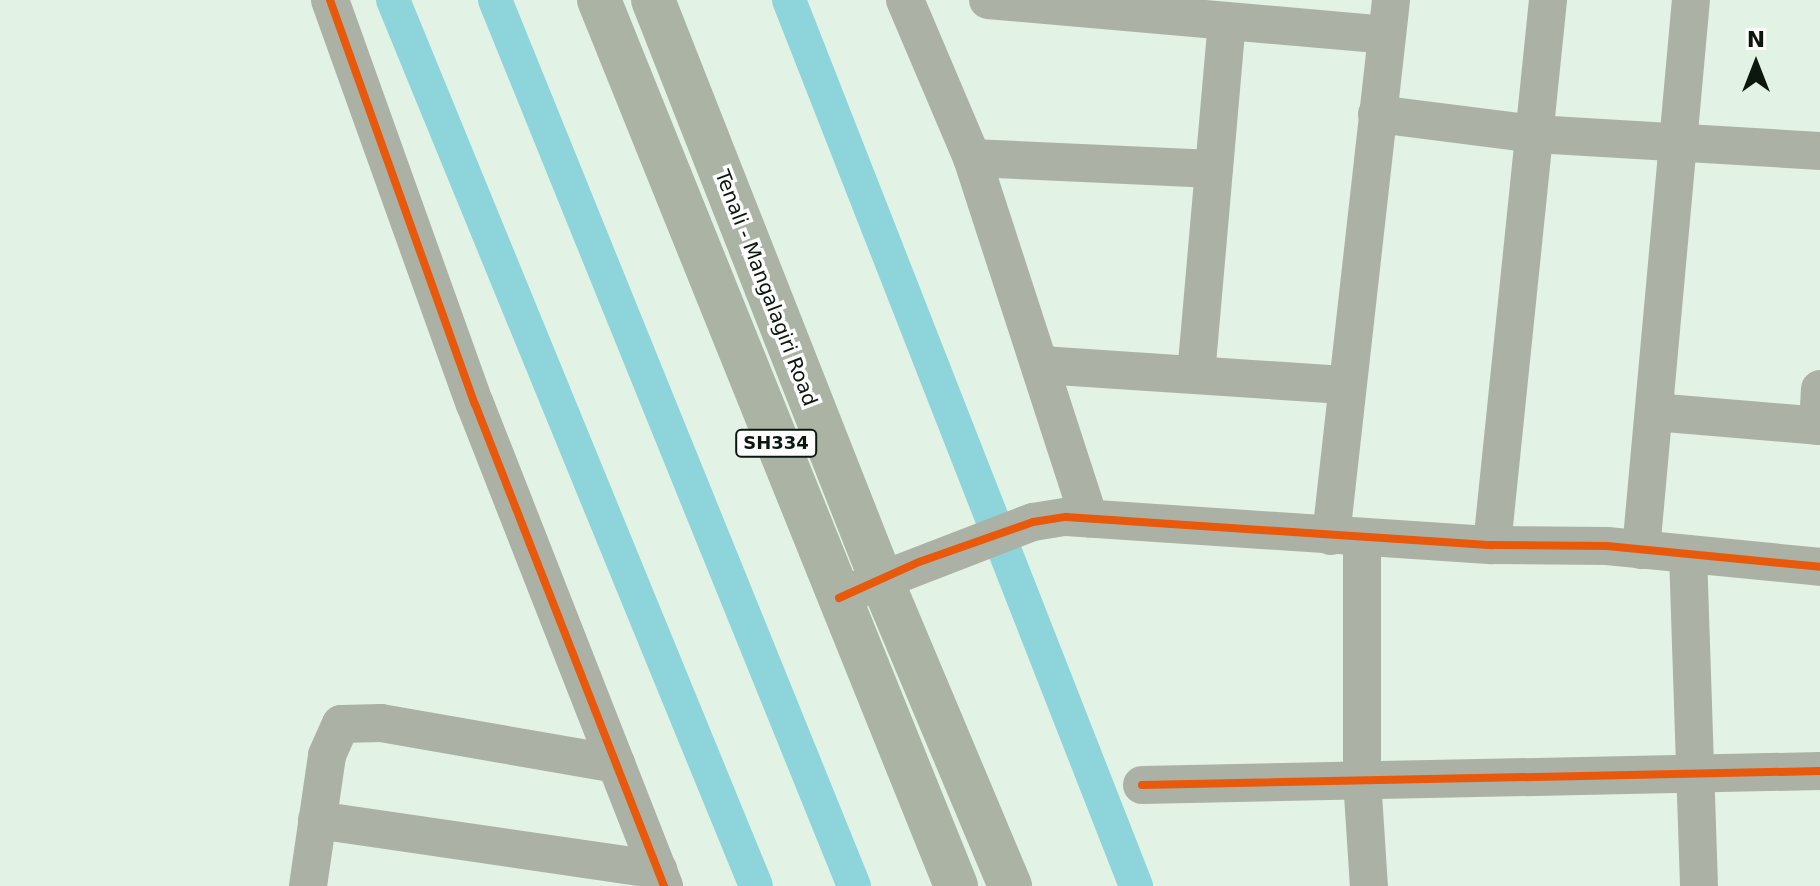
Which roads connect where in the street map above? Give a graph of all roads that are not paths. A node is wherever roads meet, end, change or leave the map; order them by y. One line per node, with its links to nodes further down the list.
1 (330, 0): 29 (street)
2 (599, 0): 28 (main road, SH334)
3 (653, 0): 27 (main road, Tenali - Mangalagiri Road / SH334)
4 (905, 0): 14 (street)
5 (988, 0): 9 (street)
6 (1548, 0): 11 (street)
7 (1691, 0): 12 (street)
8 (1388, 18): 9 (street); 10 (street)
9 (1227, 21): 15 (street)
10 (1377, 114): 11 (street); 18 (street)
11 (1535, 134): 12 (street); 23 (street)
12 (1680, 142): 13 (street); 19 (street)
13 (1820, 151)
14 (972, 158): 15 (street); 16 (street)
15 (1214, 169): 17 (street)
16 (1042, 365): 17 (street); 21 (street)
17 (1196, 375): 18 (street)
18 (1347, 385): 22 (street)
19 (1654, 412): 20 (street); 24 (street)
20 (1819, 414)
21 (1089, 519): 22 (street); 27 (street)
22 (1346, 537): 23 (street); 32 (street)
23 (1492, 545): 24 (street)
24 (1641, 550): 25 (street)
25 (1688, 554): 26 (street); 31 (street)
26 (1820, 567)
27 (900, 570): 28 (street); 38 (main road, Tenali - Mangalagiri Road / SH334)
28 (839, 598): 37 (main road, SH334)
29 (616, 764): 34 (street); 35 (street)
30 (1820, 771): 31 (street)
31 (1691, 774): 32 (street); 40 (street)
32 (1362, 779): 33 (street); 39 (street)
33 (1142, 785)
34 (317, 820): 35 (street); 36 (street)
35 (661, 878)
36 (308, 886)
37 (956, 886)
38 (1010, 886)
39 (1369, 886)
40 (1699, 886)

